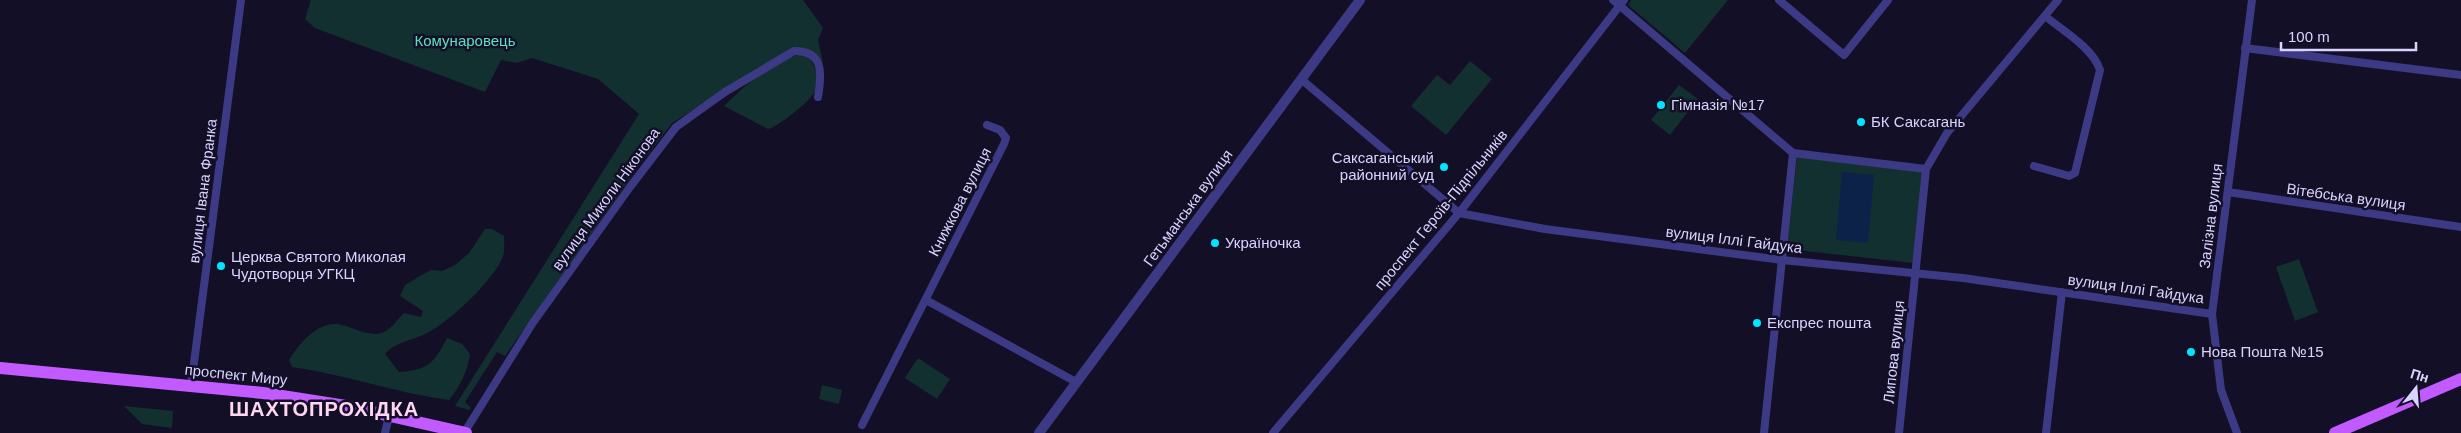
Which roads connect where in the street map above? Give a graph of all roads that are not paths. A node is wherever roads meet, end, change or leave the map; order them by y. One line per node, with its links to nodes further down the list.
1 (242, 0): 29 (street, вулиця Івана Франка)
2 (1360, 0): 12 (street, Гетьманська вулиця)
3 (1613, 0): 8 (street)
4 (1779, 0): 5 (street)
5 (1888, 0)
6 (2058, 0): 9 (street)
7 (2252, 0): 10 (street, Залізна вулиця)
8 (1622, 3): 15 (street); 19 (street, проспект Героїв-Підпільників)
9 (2044, 16): 16 (street); 17 (street)
10 (2245, 48): 11 (street); 18 (street, Залізна вулиця)
11 (2461, 75)
12 (1301, 79): 19 (street, вулиця Іллі Гайдука); 28 (street, Гетьманська вулиця)
13 (818, 97): 33 (street, вулиця Миколи Ніконова)
14 (987, 125): 24 (street, Книжкова вулиця)
15 (1792, 153): 17 (street); 21 (street)
16 (2034, 166)
17 (1926, 169): 22 (street, Липова вулиця)
18 (2228, 192): 20 (street, Вітебська вулиця); 25 (street, Залізна вулиця)
19 (1459, 213): 21 (street, вулиця Іллі Гайдука); 35 (street, проспект Героїв-Підпільників)
20 (2461, 227)
21 (1782, 260): 22 (street, вулиця Іллі Гайдука); 36 (street)
22 (1916, 273): 23 (street, вулиця Іллі Гайдука); 37 (street, Липова вулиця)
23 (2062, 292): 25 (street, вулиця Іллі Гайдука); 38 (street)
24 (926, 300): 28 (street); 31 (street, Книжкова вулиця)
25 (2212, 314): 39 (street, Залізна вулиця)
26 (0, 368): 29 (main road, проспект Миру)
27 (2461, 379): 40 (main road)
28 (1076, 382): 34 (street, Гетьманська вулиця)
29 (191, 386): 30 (main road, проспект Миру)
30 (389, 416): 32 (street); 33 (main road, проспект Миру)
31 (862, 425)
32 (385, 433)
33 (465, 433)
34 (1039, 433)
35 (1273, 433)
36 (1764, 433)
37 (1899, 433)
38 (2046, 433)
39 (2237, 433)
40 (2335, 433)

